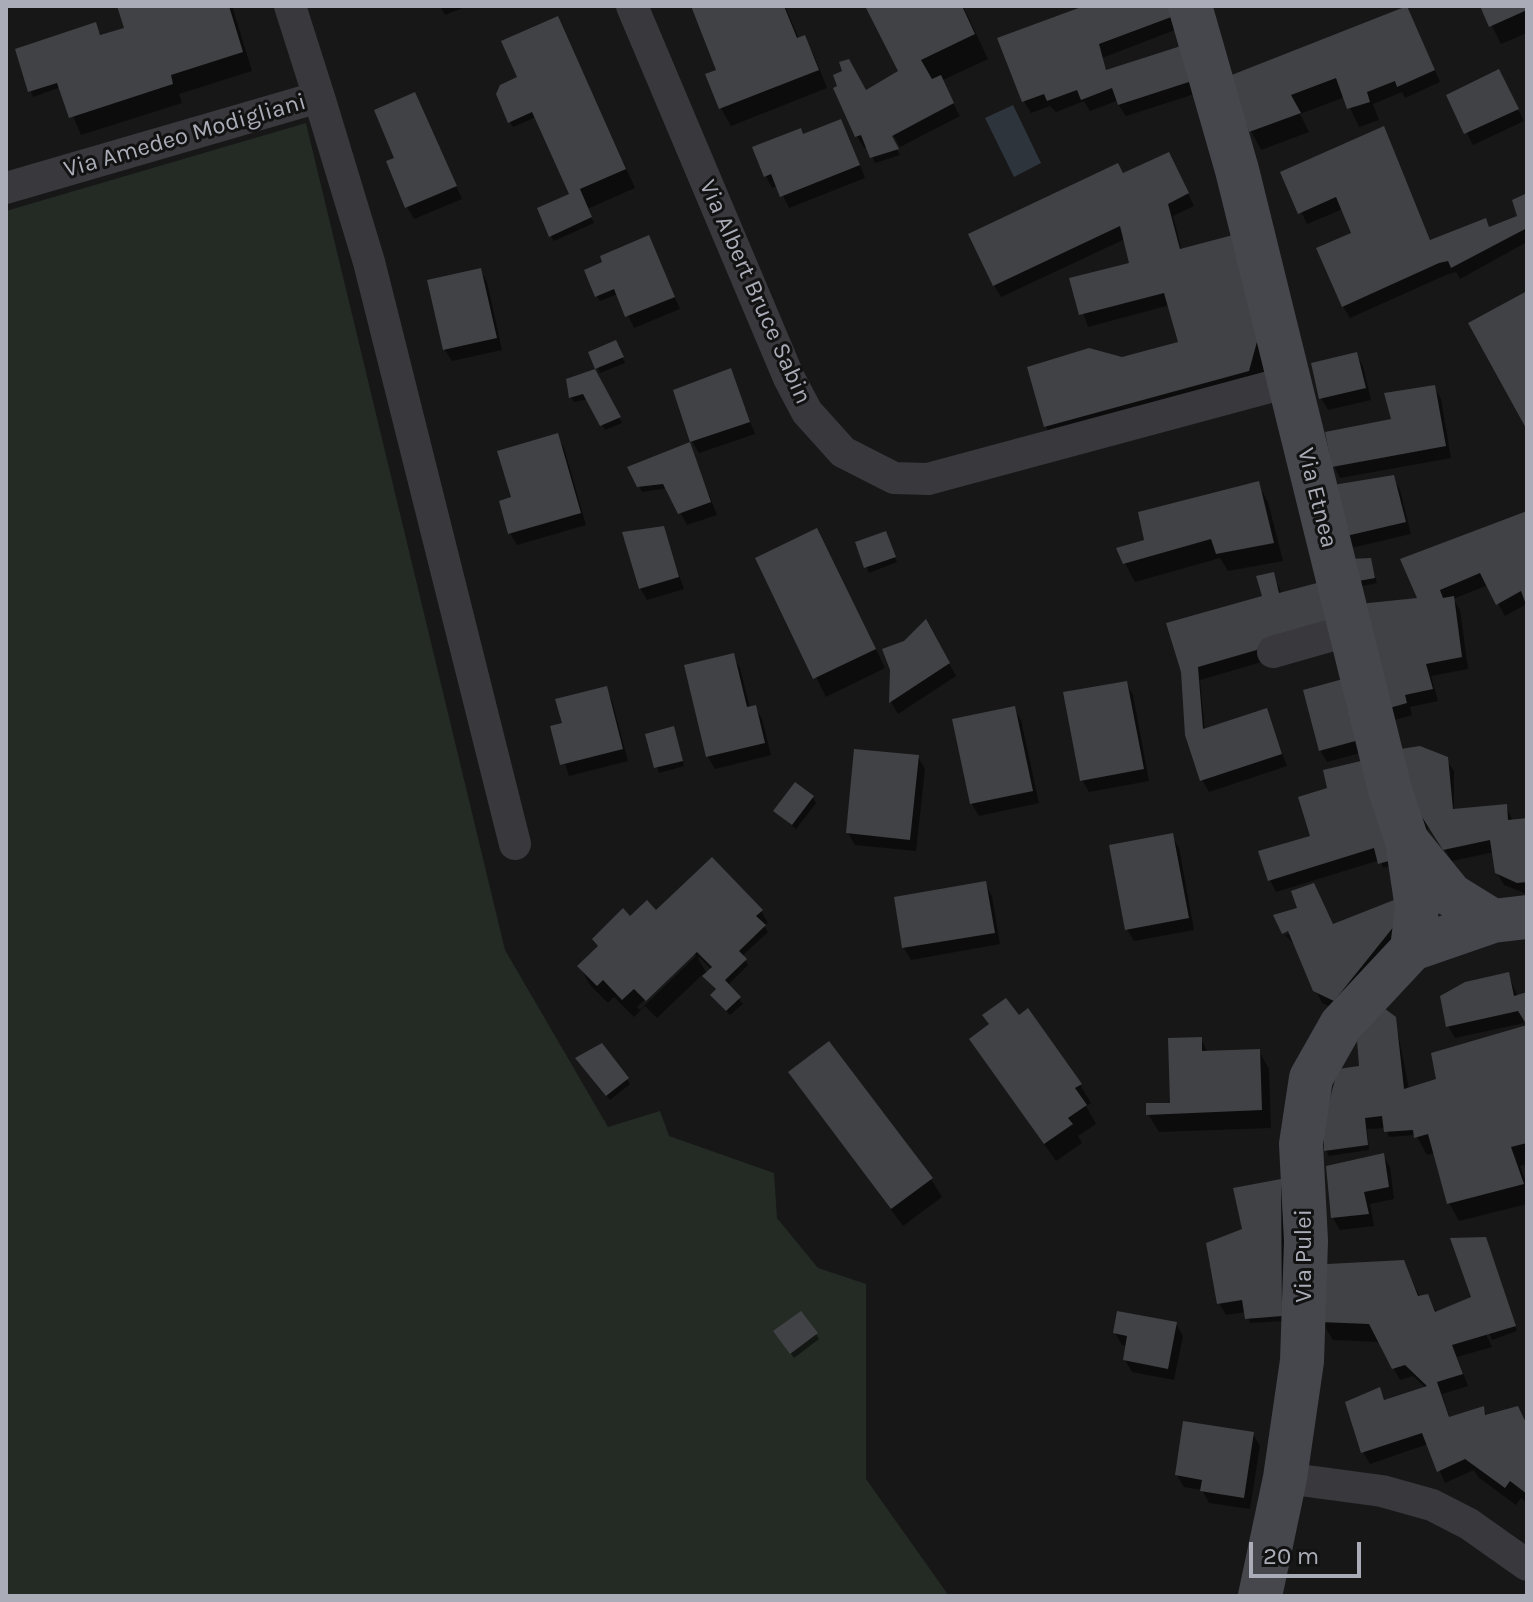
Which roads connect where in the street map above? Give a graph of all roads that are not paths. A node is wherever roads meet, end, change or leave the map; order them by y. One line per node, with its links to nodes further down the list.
1 (290, 6): 4 (street, Via Amedeo Modigliani)
2 (632, 6): 6 (street, Via Albert Bruce Sabin)
3 (1190, 6): 6 (main road, Via Etnea)
4 (319, 97): 5 (street, Via Amedeo Modigliani); 10 (street)
5 (6, 188)
6 (1288, 382): 7 (main road, Via Etnea)
7 (1350, 630): 8 (street); 9 (main road, Via Etnea)
8 (1273, 652)
9 (1407, 841): 11 (main road, Via Etnea); 12 (main road)
10 (515, 844)
11 (1510, 919): 12 (main road)
12 (1412, 949): 13 (main road, Via Pulei)
13 (1285, 1478): 14 (street); 15 (main road, Via Pulei)
14 (1527, 1565)
15 (1260, 1596)

